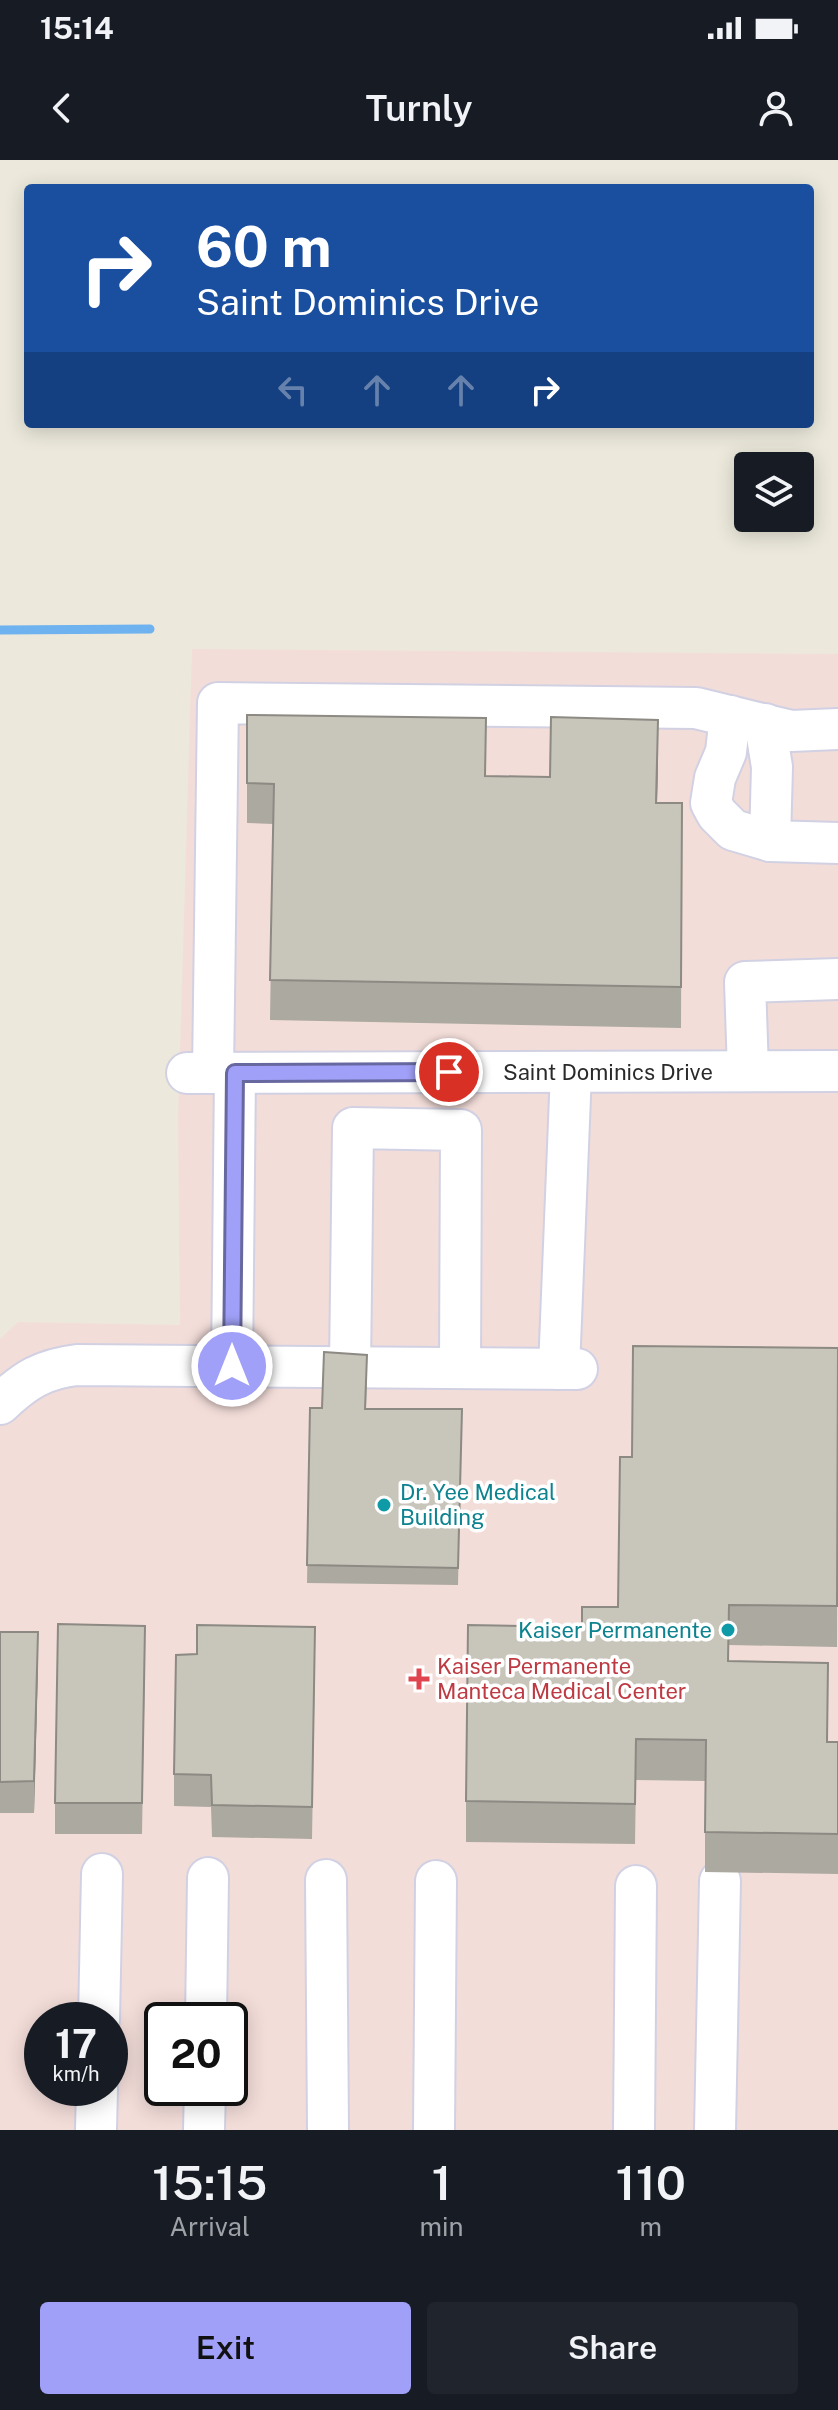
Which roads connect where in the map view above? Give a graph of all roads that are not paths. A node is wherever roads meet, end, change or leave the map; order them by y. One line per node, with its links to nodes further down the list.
1 (748, 720): 2 (street); 3 (street); 3 (street); 9 (street)
2 (838, 729)
3 (770, 841): 4 (street)
4 (838, 843)
5 (838, 979): 6 (street)
6 (748, 1071): 7 (street, Saint Dominics Drive); 8 (street, Saint Dominics Drive)
7 (838, 1071)
8 (571, 1072): 9 (street, Saint Dominics Drive); 12 (street)
9 (212, 1073): 10 (street)
10 (232, 1366): 11 (street); 13 (street)
11 (350, 1367): 12 (street); 12 (street)
12 (460, 1368)
13 (0, 1404)
14 (102, 1874): 20 (street)
15 (208, 1878): 21 (street)
16 (326, 1880): 26 (street)
17 (436, 1881): 27 (street)
18 (720, 1881): 29 (street)
19 (636, 1886): 28 (street)
20 (99, 2002)
21 (206, 2002)
22 (97, 2106): 24 (street)
23 (205, 2106): 25 (street)
24 (96, 2130)
25 (204, 2130)
26 (328, 2130)
27 (434, 2130)
28 (634, 2130)
29 (715, 2130)

